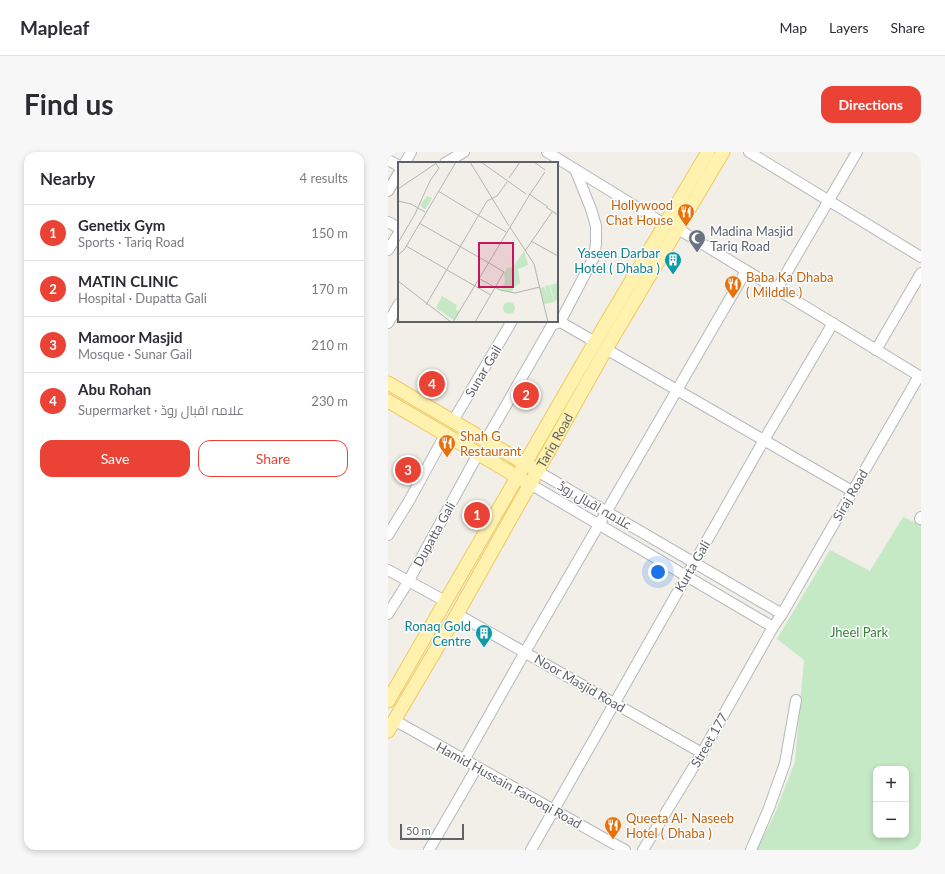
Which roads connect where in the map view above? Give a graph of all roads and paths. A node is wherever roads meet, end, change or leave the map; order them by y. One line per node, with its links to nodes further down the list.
1 (411, 152): 10 (street)
2 (464, 152): 11 (street)
3 (548, 152): 8 (street)
4 (708, 152): 19 (main road, Tariq Road)
5 (723, 152): 19 (main road, Tariq Road)
6 (750, 152): 16 (street)
7 (857, 152): 16 (street)
8 (559, 155): 13 (street)
9 (388, 160): 12 (street)
10 (406, 162)
11 (447, 162)
12 (398, 165)
13 (575, 169): 19 (street); 27 (street)
14 (398, 175): 15 (street)
15 (388, 191)
16 (830, 201): 22 (street); 25 (street)
17 (388, 222): 18 (street)
18 (398, 227)
19 (672, 227): 23 (street); 32 (main road, Tariq Road); 33 (main road, Tariq Road)
20 (398, 235): 21 (street)
21 (388, 250)
22 (921, 258)
23 (746, 271): 25 (street); 37 (street)
24 (921, 273): 34 (street)
25 (777, 289): 31 (street)
26 (398, 306): 30 (street)
27 (558, 321): 32 (street)
28 (511, 322): 39 (street, Sunar Gail)
29 (557, 322): 41 (street)
30 (388, 323)
31 (833, 323): 34 (street); 42 (street, Kurta Gali)
32 (595, 342): 44 (main road, Tariq Road)
33 (606, 349): 37 (street); 45 (main road, Tariq Road)
34 (876, 350): 35 (street)
35 (920, 376): 48 (street, Siraj Road)
36 (388, 383): 39 (main road, علامہ اقبال روڈ)
37 (677, 389): 42 (street); 49 (street)
38 (388, 401): 40 (main road, علامہ اقبال روڈ)
39 (453, 421): 41 (main road, علامہ اقبال روڈ)
40 (445, 434): 43 (main road, علامہ اقبال روڈ); 51 (street)
41 (486, 440): 44 (main road, علامہ اقبال روڈ)
42 (764, 440): 48 (street); 52 (street, Kurta Gali)
43 (478, 454): 46 (main road, علامہ اقبال روڈ); 55 (street, Dupatta Gali)
44 (525, 463): 45 (main road, علامہ اقبال روڈ); 46 (main road, Tariq Road)
45 (537, 470): 47 (main road, Tariq Road); 49 (street, علامہ اقبال روڈ)
46 (517, 477): 47 (main road, علامہ اقبال روڈ); 56 (main road, Tariq Road)
47 (530, 484): 50 (street, علامہ اقبال روڈ); 58 (main road, Tariq Road)
48 (852, 491): 59 (street, Siraj Road)
49 (607, 511): 50 (street); 52 (street, علامہ اقبال روڈ)
50 (599, 525): 54 (street, علامہ اقبال روڈ); 61 (street)
51 (388, 535)
52 (694, 563): 54 (street, Kurta Gali); 59 (street, علامہ اقبال روڈ)
53 (388, 570): 55 (street)
54 (686, 576): 60 (street, علامہ اقبال روڈ); 64 (street, Kurta Gali)
55 (408, 582): 56 (street); 57 (street, Dupatta Gali)
56 (445, 601): 63 (main road, Tariq Road)
57 (388, 614)
58 (457, 614): 61 (street, Noor Masjid Road); 65 (main road, Tariq Road)
59 (782, 614): 60 (street, Siraj Road)
60 (773, 627): 66 (street, Street 177)
61 (525, 652): 64 (street, Noor Masjid Road); 67 (street)
62 (796, 700): 74 (street)
63 (388, 701)
64 (614, 703): 66 (street, Noor Masjid Road); 69 (street, Kurta Gali)
65 (391, 726): 67 (street, Hamid Hussain Farooqi Road)
66 (702, 753): 73 (street, Street 177)
67 (464, 760): 68 (street, Hamid Hussain Farooqi Road)
68 (477, 767): 69 (street, Hamid Hussain Farooqi Road); 70 (street)
69 (553, 810): 71 (street, Kurta Gali); 72 (street, Hamid Hussain Farooqi Road)
70 (429, 850)
71 (531, 850)
72 (625, 850)
73 (643, 850)
74 (752, 850)

